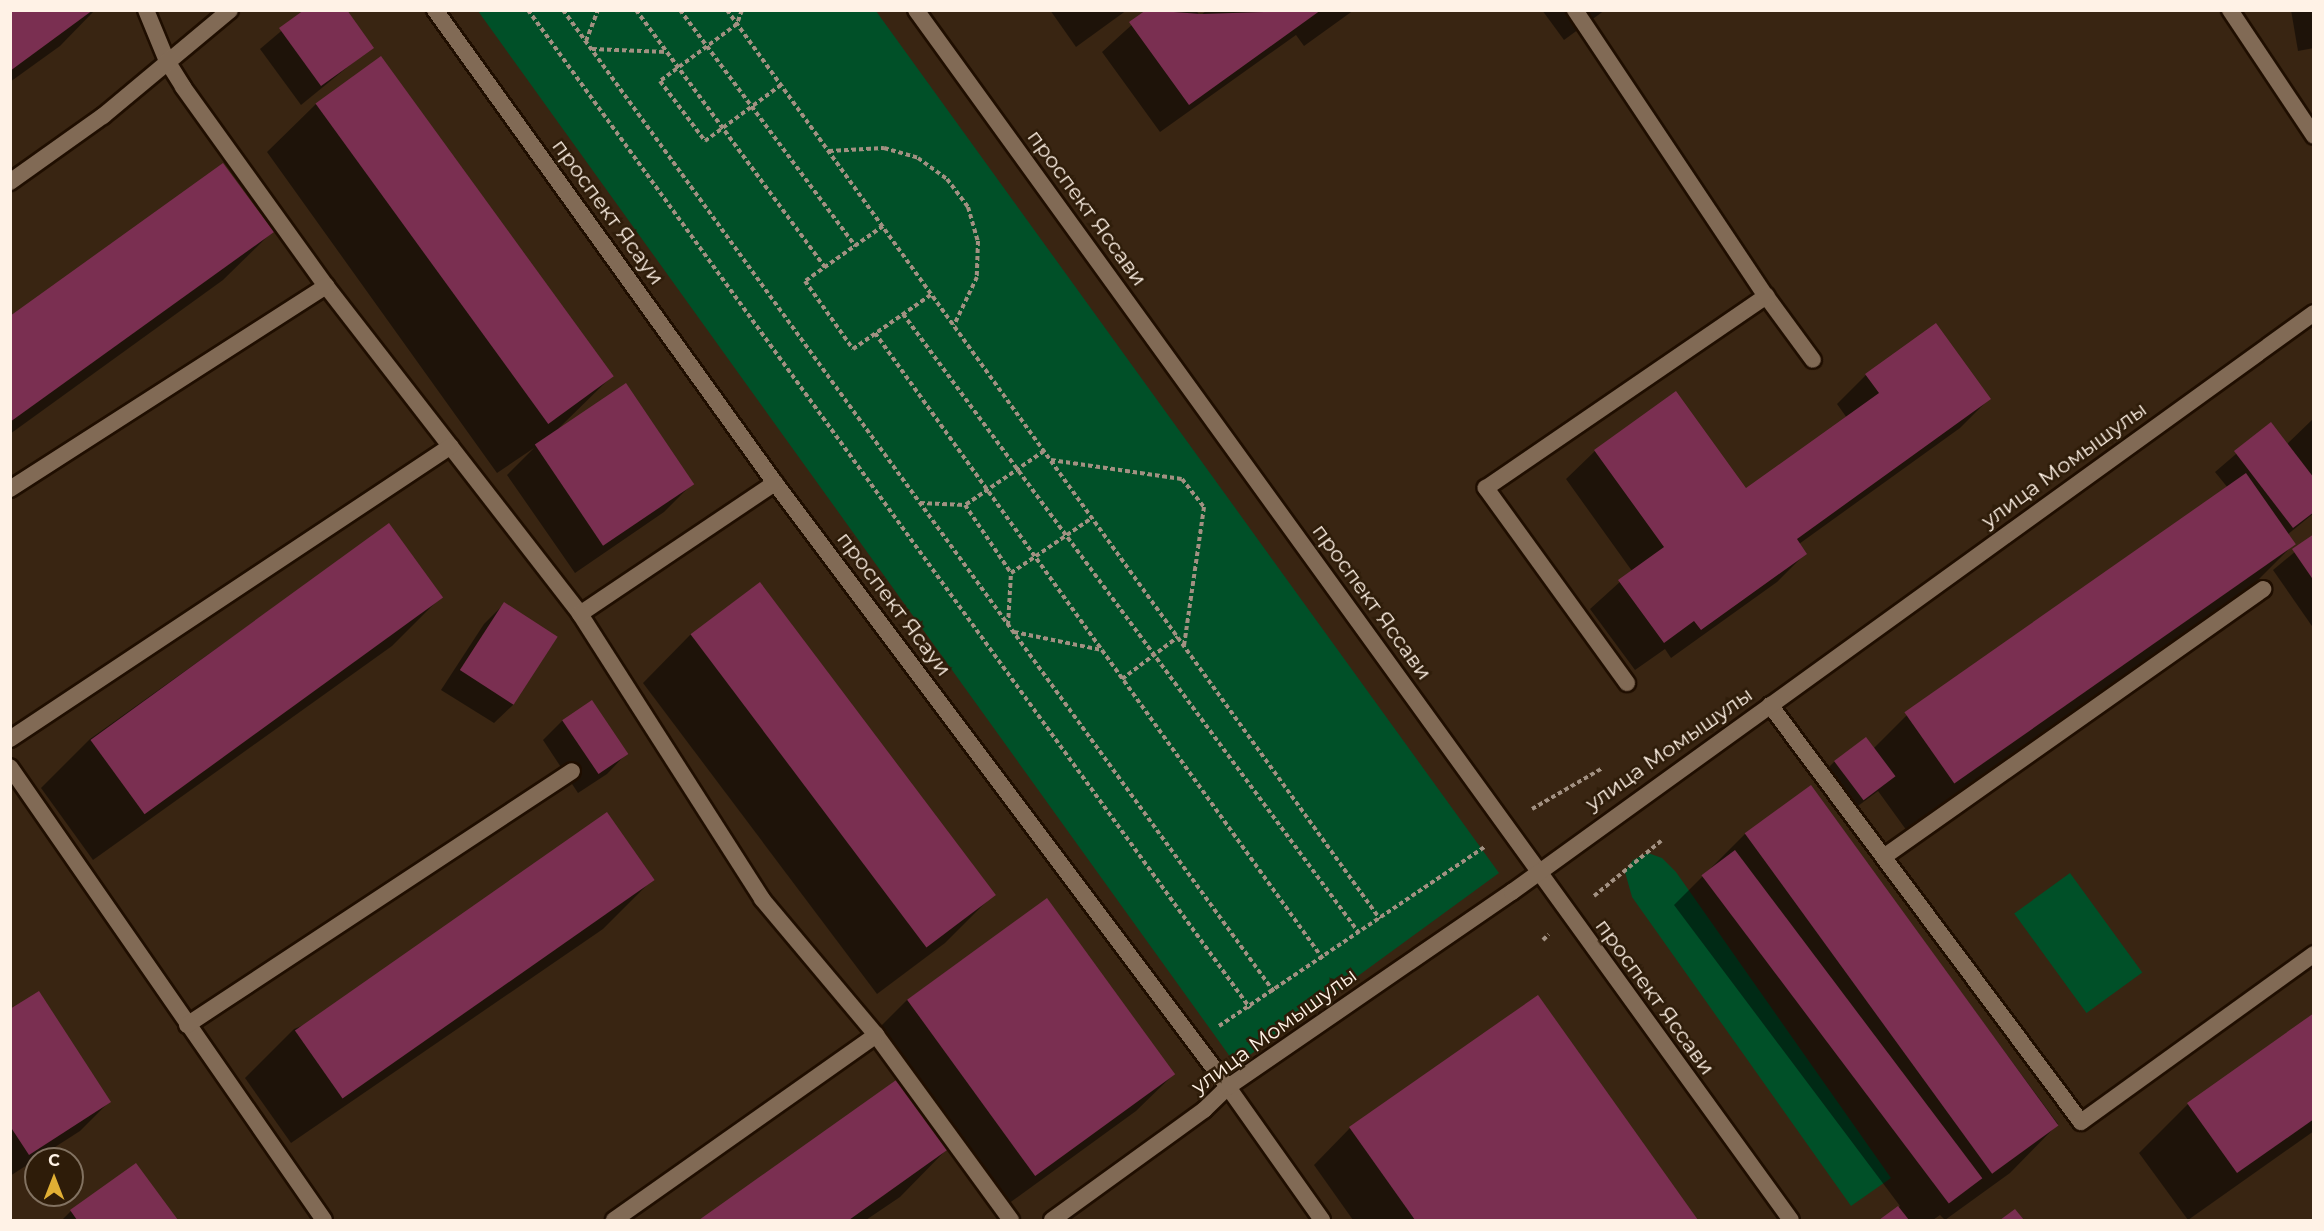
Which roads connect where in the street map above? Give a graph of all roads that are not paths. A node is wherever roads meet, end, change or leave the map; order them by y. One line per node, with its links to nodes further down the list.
1 (146, 10): 7 (street)
2 (230, 10): 7 (street)
3 (435, 10): 15 (street, проспект Ясауи)
4 (916, 10): 25 (street, проспект Яссави)
5 (1575, 10): 11 (street)
6 (2230, 10): 8 (street)
7 (167, 61): 9 (street); 10 (street)
8 (2313, 136)
9 (10, 182)
10 (326, 286): 14 (street); 16 (street)
11 (1766, 296): 13 (street); 19 (street)
12 (2313, 313): 20 (street, улица Момышулы)
13 (1813, 360)
14 (451, 446): 18 (street); 21 (street)
15 (775, 483): 18 (street); 29 (street, проспект Ясауи)
16 (10, 489)
17 (2263, 589): 24 (street)
18 (580, 614): 28 (street)
19 (1627, 683)
20 (1770, 705): 24 (street); 25 (street, улица Момышулы)
21 (10, 739)
22 (10, 767): 27 (street)
23 (572, 771): 27 (street)
24 (1884, 856): 26 (street)
25 (1536, 872): 29 (street, улица Момышулы); 35 (street, проспект Яссави)
26 (2313, 954)
27 (187, 1025): 30 (street)
28 (876, 1035): 31 (street); 32 (street)
29 (1228, 1087): 33 (street, улица Момышулы); 34 (street, проспект Ясауи)
30 (324, 1221)
31 (614, 1221)
32 (1011, 1221)
33 (1052, 1221)
34 (1322, 1221)
35 (1791, 1221)

